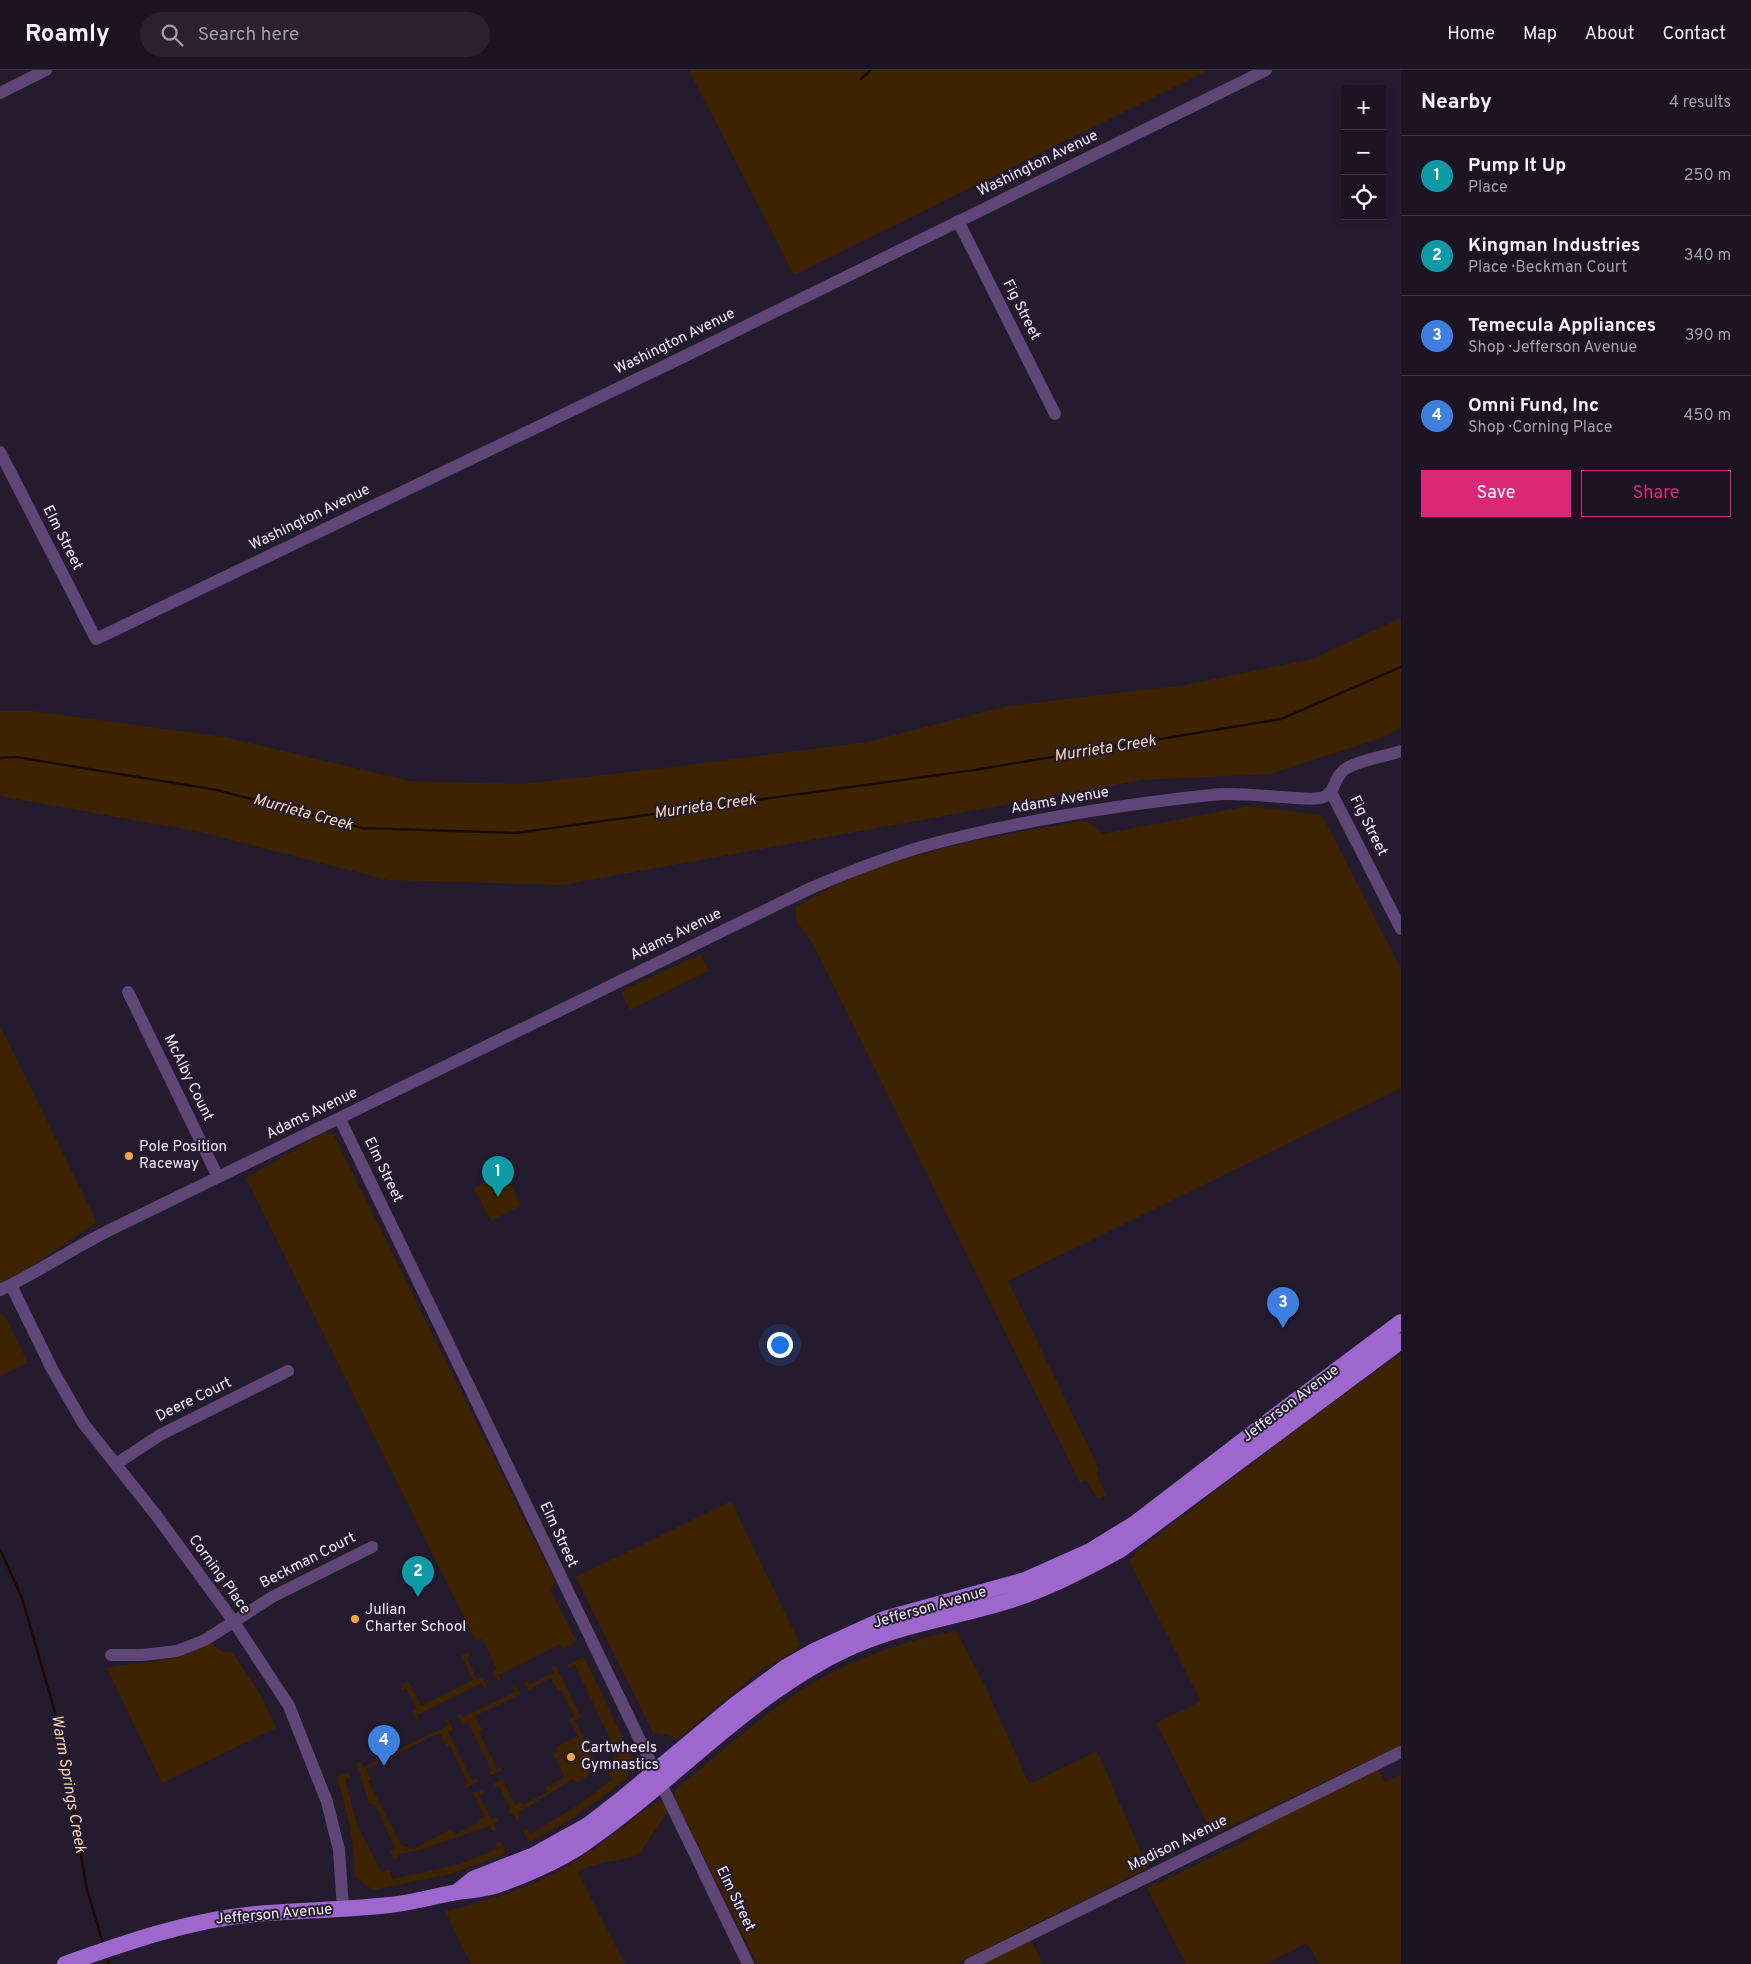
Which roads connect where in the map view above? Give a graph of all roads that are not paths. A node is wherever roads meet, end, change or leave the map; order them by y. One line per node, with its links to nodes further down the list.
1 (46, 70): 3 (street)
2 (1266, 70): 4 (street, Washington Avenue)
3 (0, 93)
4 (958, 221): 5 (street, Fig Street); 7 (street, Washington Avenue)
5 (1055, 414)
6 (0, 452): 7 (street, Elm Street)
7 (96, 639)
8 (1401, 751): 9 (street)
9 (1331, 792): 10 (street, Fig Street); 12 (street, Adams Avenue)
10 (1401, 929)
11 (128, 992): 13 (street, McAlby Count)
12 (340, 1119): 13 (street, Adams Avenue); 27 (street, Elm Street)
13 (218, 1177): 14 (street, Adams Avenue)
14 (5, 1288): 20 (street, Corning Place)
15 (1401, 1322): 18 (main road, Jefferson Avenue)
16 (1401, 1341): 19 (main road, Jefferson Avenue)
17 (288, 1371): 20 (street, Deere Court)
18 (1330, 1375): 19 (main road); 22 (main road, Jefferson Avenue)
19 (1281, 1430): 25 (main road, Jefferson Avenue)
20 (116, 1464): 23 (street, Corning Place)
21 (372, 1546): 23 (street, Beckman Court)
22 (884, 1619): 25 (main road); 27 (main road, Jefferson Avenue)
23 (234, 1622): 24 (street, Beckman Court); 28 (street, Corning Place)
24 (111, 1655)
25 (829, 1658): 27 (main road, Jefferson Avenue)
26 (1401, 1752): 31 (street, Madison Avenue)
27 (658, 1777): 28 (main road, Jefferson Avenue); 30 (street, Elm Street)
28 (343, 1909): 29 (main road, Jefferson Avenue)
29 (65, 1964)
30 (748, 1964)
31 (970, 1964)

